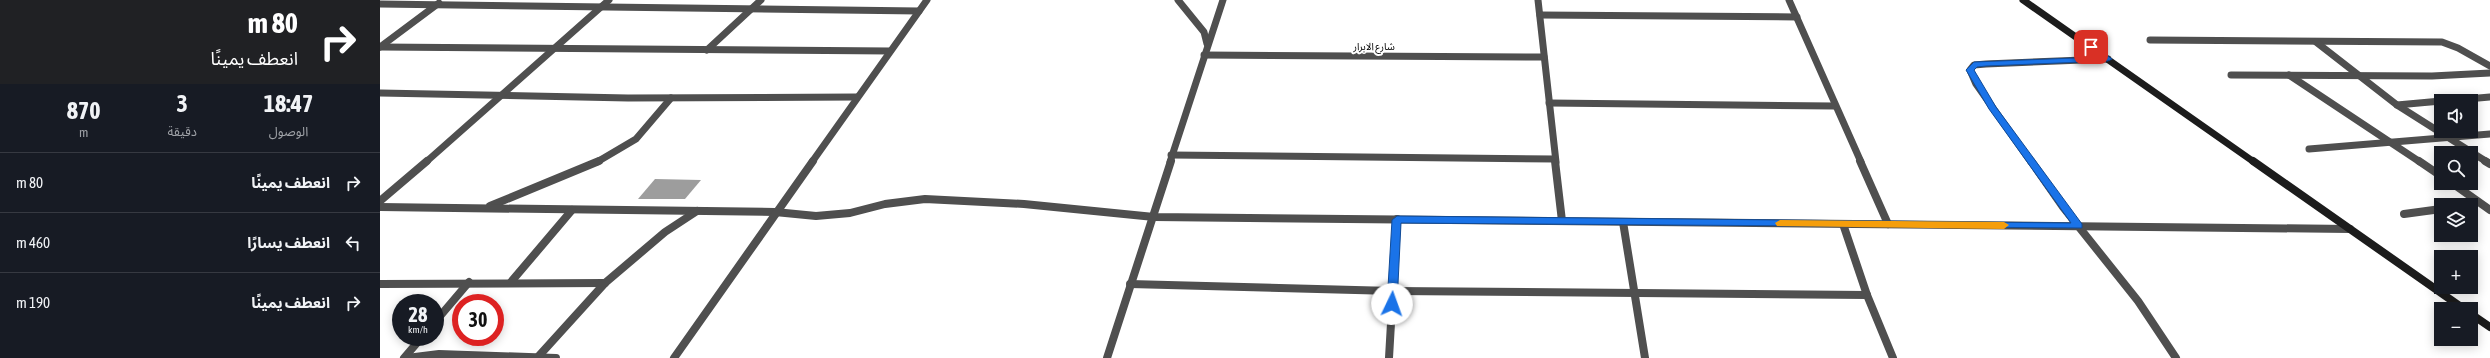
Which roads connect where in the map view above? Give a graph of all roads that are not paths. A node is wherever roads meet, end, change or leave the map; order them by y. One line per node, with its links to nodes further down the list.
1 (609, 0): 11 (street)
2 (761, 0): 12 (street)
3 (927, 0): 13 (street)
4 (1178, 0): 18 (street)
5 (1222, 0): 18 (street)
6 (1538, 0): 14 (street)
7 (2023, 0): 25 (street)
8 (1792, 1): 15 (street)
9 (441, 2): 10 (street); 11 (street); 19 (street)
10 (380, 4)
11 (600, 8): 12 (street); 20 (street)
12 (752, 9): 13 (street); 21 (street)
13 (919, 11): 22 (street)
14 (1540, 15): 15 (street); 24 (street)
15 (1797, 17): 40 (street)
16 (2150, 40): 17 (street)
17 (2316, 42): 26 (street); 30 (street)
18 (1207, 44): 23 (street)
19 (380, 47): 20 (street)
20 (557, 48): 21 (street); 32 (street)
21 (707, 50): 22 (street)
22 (890, 51): 35 (street)
23 (1204, 55): 24 (street, شارع الابرار); 48 (street)
24 (1544, 57): 38 (street)
25 (2108, 59): 69 (street); 70 (street)
26 (2490, 66)
27 (2490, 73): 30 (street)
28 (2231, 75): 29 (street)
29 (2289, 75): 30 (street); 46 (street)
30 (2357, 75): 39 (street)
31 (380, 93): 32 (street)
32 (503, 96): 34 (street); 53 (street)
33 (2490, 97): 36 (street)
34 (671, 98): 35 (street); 56 (street)
35 (857, 98): 61 (street)
36 (2478, 98)
37 (2434, 102): 39 (street)
38 (1549, 103): 40 (street); 49 (street)
39 (2397, 105): 41 (street)
40 (1834, 106): 68 (street)
41 (2434, 128)
42 (2490, 134): 43 (street)
43 (2478, 135)
44 (2434, 138): 46 (street)
45 (2451, 138): 50 (street)
46 (2390, 141): 47 (street); 51 (street)
47 (2309, 149)
48 (1171, 155): 49 (street); 63 (street)
49 (1555, 159): 65 (street)
50 (2490, 164)
51 (2434, 171)
52 (2464, 190): 54 (street)
53 (380, 201)
54 (2486, 203): 59 (street)
55 (380, 208): 56 (street)
56 (487, 208): 57 (street)
57 (572, 210): 60 (street); 72 (street)
58 (2434, 210): 62 (street)
59 (2490, 210)
60 (697, 212): 61 (street); 73 (street)
61 (775, 212): 63 (street); 88 (street)
62 (2404, 214)
63 (1154, 217): 64 (street); 75 (street)
64 (1397, 220): 65 (street); 76 (street)
65 (1562, 221): 66 (street)
66 (1623, 222): 67 (street); 77 (street)
67 (1843, 224): 68 (street); 78 (street)
68 (1888, 224): 69 (street)
69 (2079, 226): 70 (street); 93 (street)
70 (2350, 229): 79 (street)
71 (470, 282): 72 (street); 74 (street); 80 (street)
72 (511, 282): 73 (street)
73 (605, 283): 86 (street)
74 (380, 284)
75 (1130, 284): 76 (street); 89 (street)
76 (1393, 291): 77 (street); 90 (street)
77 (1634, 294): 78 (street); 91 (street)
78 (1867, 295): 92 (street)
79 (2454, 302)
80 (444, 312)
81 (2478, 319): 82 (street)
82 (2490, 327)
83 (415, 346): 85 (street)
84 (504, 357): 85 (street); 86 (street)
85 (406, 358)
86 (537, 358): 87 (street)
87 (556, 358)
88 (674, 358)
89 (1107, 358)
90 (1389, 358)
91 (1644, 358)
92 (1893, 358)
93 (2176, 358)

